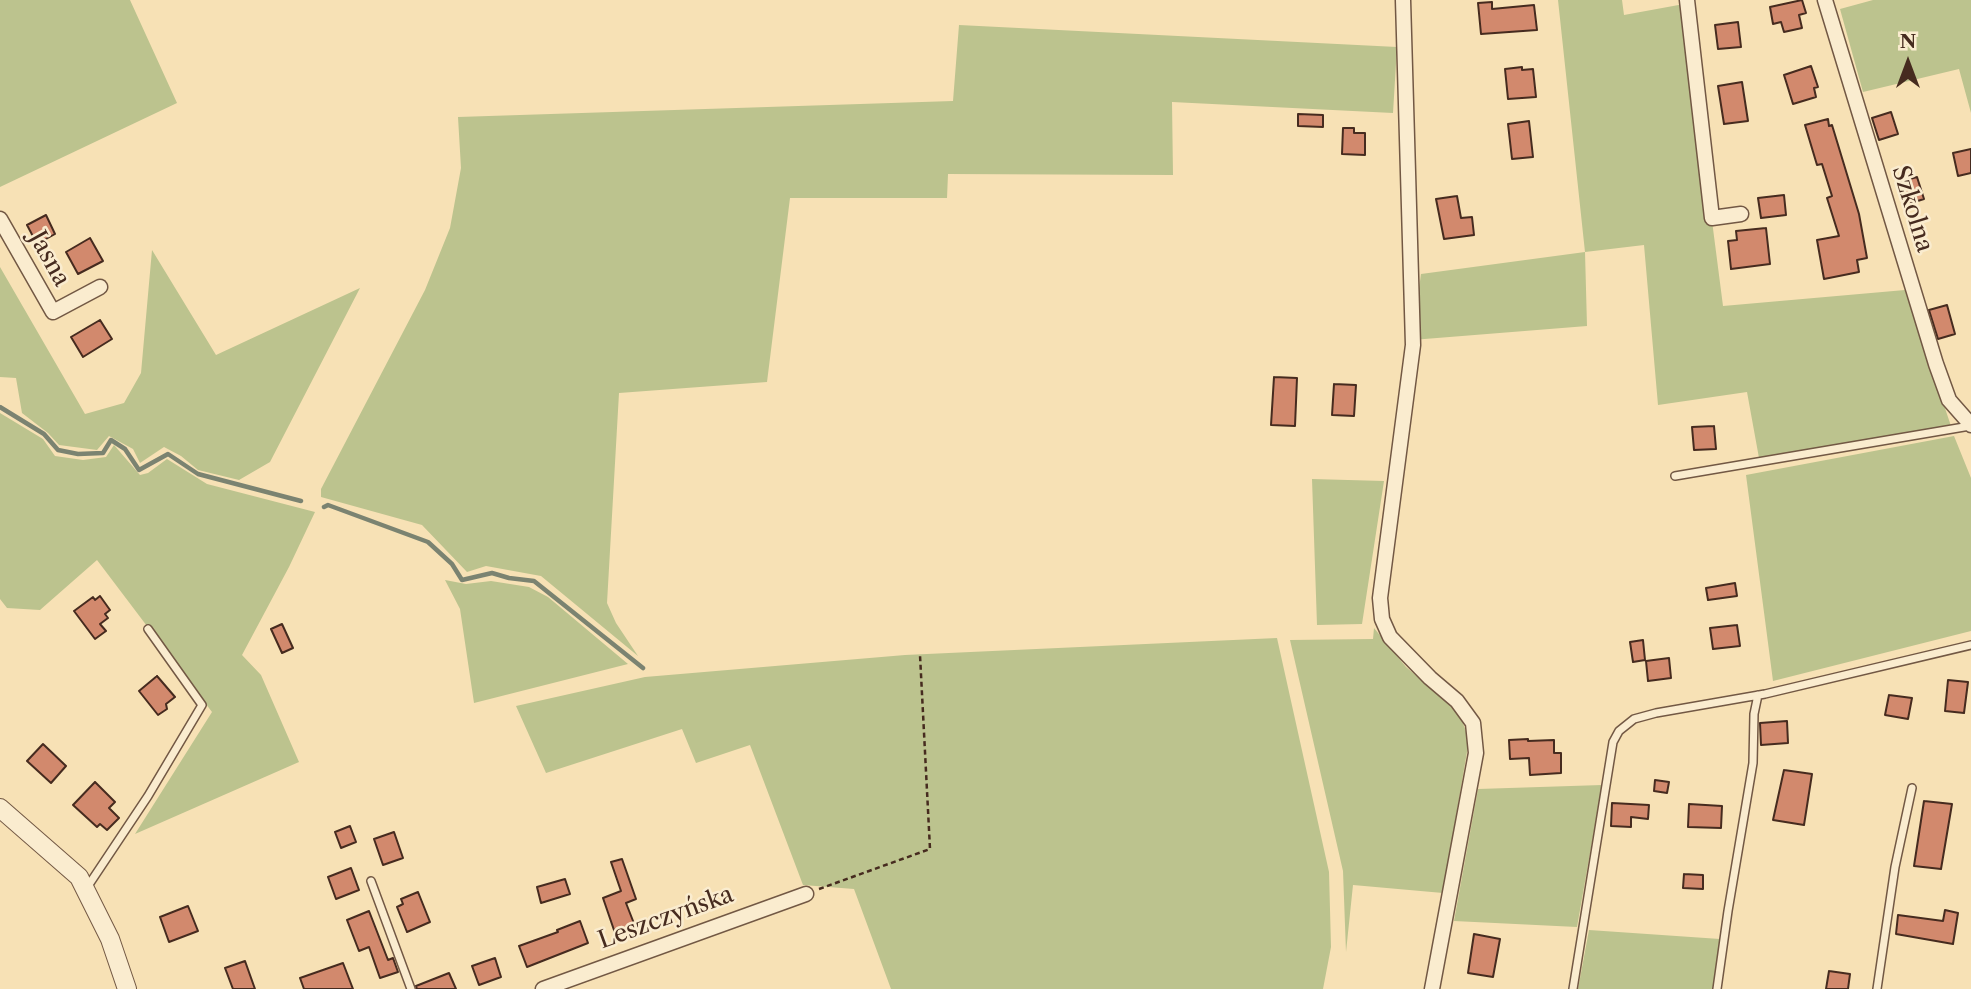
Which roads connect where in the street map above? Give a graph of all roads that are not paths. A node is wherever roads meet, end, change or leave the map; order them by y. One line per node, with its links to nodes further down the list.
1 (1403, 0): 20 (street)
2 (1686, 0): 4 (street)
3 (1825, 0): 7 (street, Szkolna)
4 (1741, 214)
5 (0, 219): 6 (street, Jasna)
6 (100, 287)
7 (1971, 426): 8 (lane)
8 (1675, 476)
9 (148, 629): 15 (lane)
10 (1971, 645): 11 (lane)
11 (1758, 695): 21 (lane); 22 (lane)
12 (1912, 788): 23 (lane)
13 (0, 808): 15 (street)
14 (371, 881): 18 (lane)
15 (83, 883): 17 (street)
16 (806, 894): 19 (street, Leszczyńska)
17 (127, 989)
18 (411, 989)
19 (543, 989)
20 (1432, 989)
21 (1573, 989)
22 (1717, 989)
23 (1877, 989)

